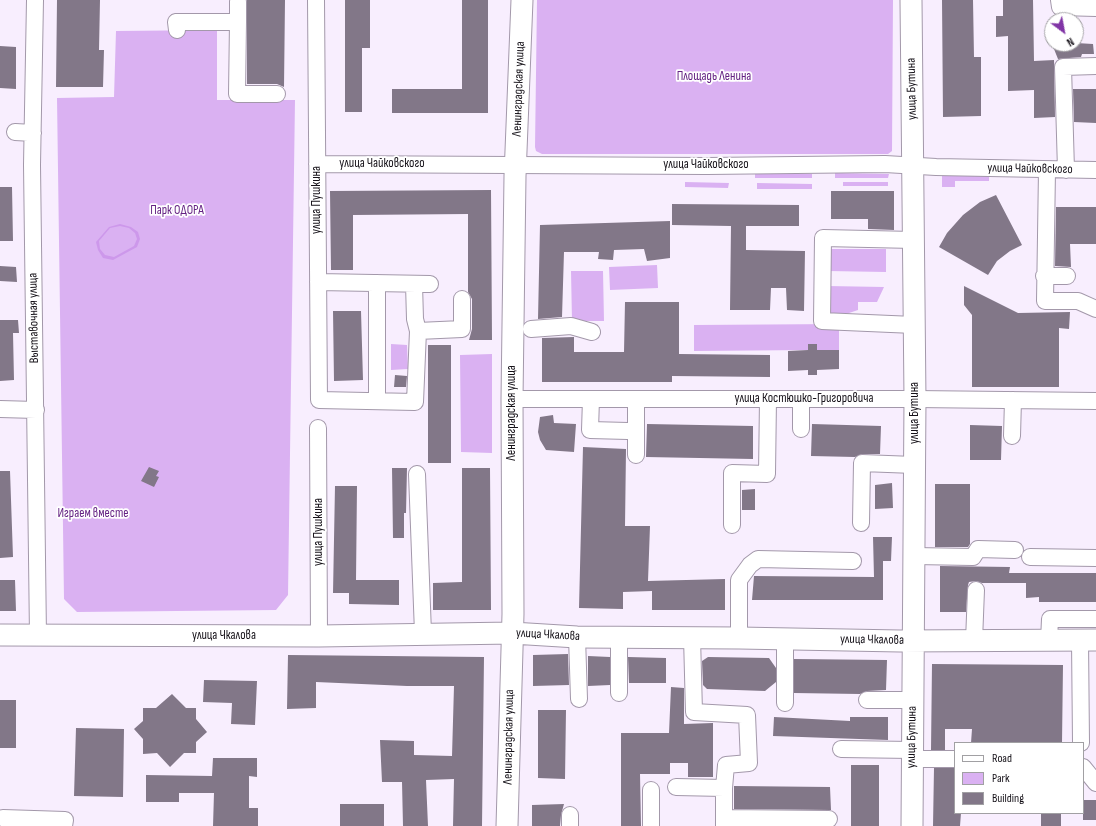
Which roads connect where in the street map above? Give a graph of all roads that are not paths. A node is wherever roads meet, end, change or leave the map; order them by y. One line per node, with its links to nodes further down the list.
1 (35, 0): 13 (street, Выставочная улица)
2 (316, 0): 14 (street, улица Пушкина)
3 (522, 0): 15 (main road, Ленинградская улица)
4 (911, 0): 16 (main road, улица Бутина)
5 (1060, 0): 7 (street)
6 (238, 2): 8 (street)
7 (1096, 8)
8 (238, 22): 9 (street); 11 (street)
9 (176, 30)
10 (1096, 66): 18 (street)
11 (277, 94)
12 (15, 132): 13 (street)
13 (33, 133): 43 (street, Выставочная улица)
14 (316, 164): 15 (street, улица Чайковского); 23 (street, улица Пушкина)
15 (517, 164): 16 (street, улица Чайковского); 33 (main road, Ленинградская улица)
16 (912, 166): 17 (street, улица Чайковского); 20 (main road, улица Бутина)
17 (1047, 170): 18 (street, улица Чайковского); 21 (street)
18 (1066, 170): 19 (street, улица Чайковского)
19 (1096, 170)
20 (914, 240): 29 (main road, улица Бутина); 29 (street)
21 (1044, 276): 22 (street); 28 (street)
22 (1067, 276)
23 (318, 282): 24 (street); 40 (street, улица Пушкина)
24 (377, 283): 25 (street); 40 (street)
25 (414, 284): 26 (street); 31 (street)
26 (430, 284)
27 (462, 299): 31 (street)
28 (1096, 309)
29 (914, 325): 37 (main road, улица Бутина)
30 (531, 329): 32 (street)
31 (418, 332): 40 (street)
32 (592, 332)
33 (512, 399): 34 (street, улица Костюшко-Григоровича); 61 (main road, Ленинградская улица)
34 (591, 399): 38 (street, улица Костюшко-Григоровича); 46 (street)
35 (768, 399): 36 (street, улица Костюшко-Григоровича); 38 (street, улица Костюшко-Григоровича); 52 (street)
36 (801, 399): 37 (street, улица Костюшко-Григоровича); 45 (street)
37 (915, 399): 39 (street, улица Костюшко-Григоровича); 49 (main road, улица Бутина)
38 (636, 400): 48 (street)
39 (1013, 400): 41 (street, улица Костюшко-Григоровича); 47 (street)
40 (377, 401)
41 (1096, 401)
42 (0, 408): 43 (street)
43 (36, 410): 63 (street, Выставочная улица)
44 (318, 428): 64 (street, улица Пушкина)
45 (801, 429)
46 (628, 430)
47 (1012, 436)
48 (636, 455)
49 (914, 465): 51 (street); 54 (main road, улица Бутина)
50 (417, 474): 60 (street)
51 (861, 523)
52 (732, 525)
53 (1014, 550): 54 (street)
54 (914, 556): 72 (main road, улица Бутина)
55 (1030, 557): 56 (street)
56 (1096, 558)
57 (853, 561): 68 (street)
58 (976, 590): 73 (street)
59 (1096, 619): 70 (street)
60 (423, 633): 61 (main road, улица Чкалова); 64 (main road, улица Чкалова)
61 (512, 634): 65 (main road, улица Чкалова); 92 (main road, Ленинградская улица)
62 (0, 635): 63 (main road, улица Чкалова)
63 (38, 636): 64 (main road, улица Чкалова)
64 (319, 636)
65 (577, 637): 66 (main road, улица Чкалова); 75 (street)
66 (619, 637): 67 (main road, улица Чкалова); 74 (street)
67 (692, 637): 68 (main road, улица Чкалова); 86 (street)
68 (739, 638): 69 (main road, улица Чкалова)
69 (785, 639): 72 (main road, улица Чкалова); 78 (street)
70 (1049, 640): 71 (main road, улица Чкалова); 73 (main road, улица Чкалова)
71 (1088, 640): 79 (street)
72 (913, 641): 73 (main road, улица Чкалова); 77 (main road, улица Бутина)
73 (974, 641)
74 (619, 693)
75 (579, 699)
76 (867, 700): 77 (street)
77 (913, 700): 81 (main road, улица Бутина)
78 (784, 703)
79 (1081, 742)
80 (841, 749): 81 (street)
81 (912, 754): 82 (street); 94 (main road, улица Бутина)
82 (954, 759)
83 (1084, 768): 84 (street)
84 (1096, 784)
85 (676, 787): 86 (street)
86 (724, 788): 90 (street)
87 (651, 790): 93 (street)
88 (3, 818): 91 (street)
89 (829, 819): 90 (street)
90 (724, 822)
91 (64, 826)
92 (507, 826)
93 (651, 826)
94 (912, 826)

